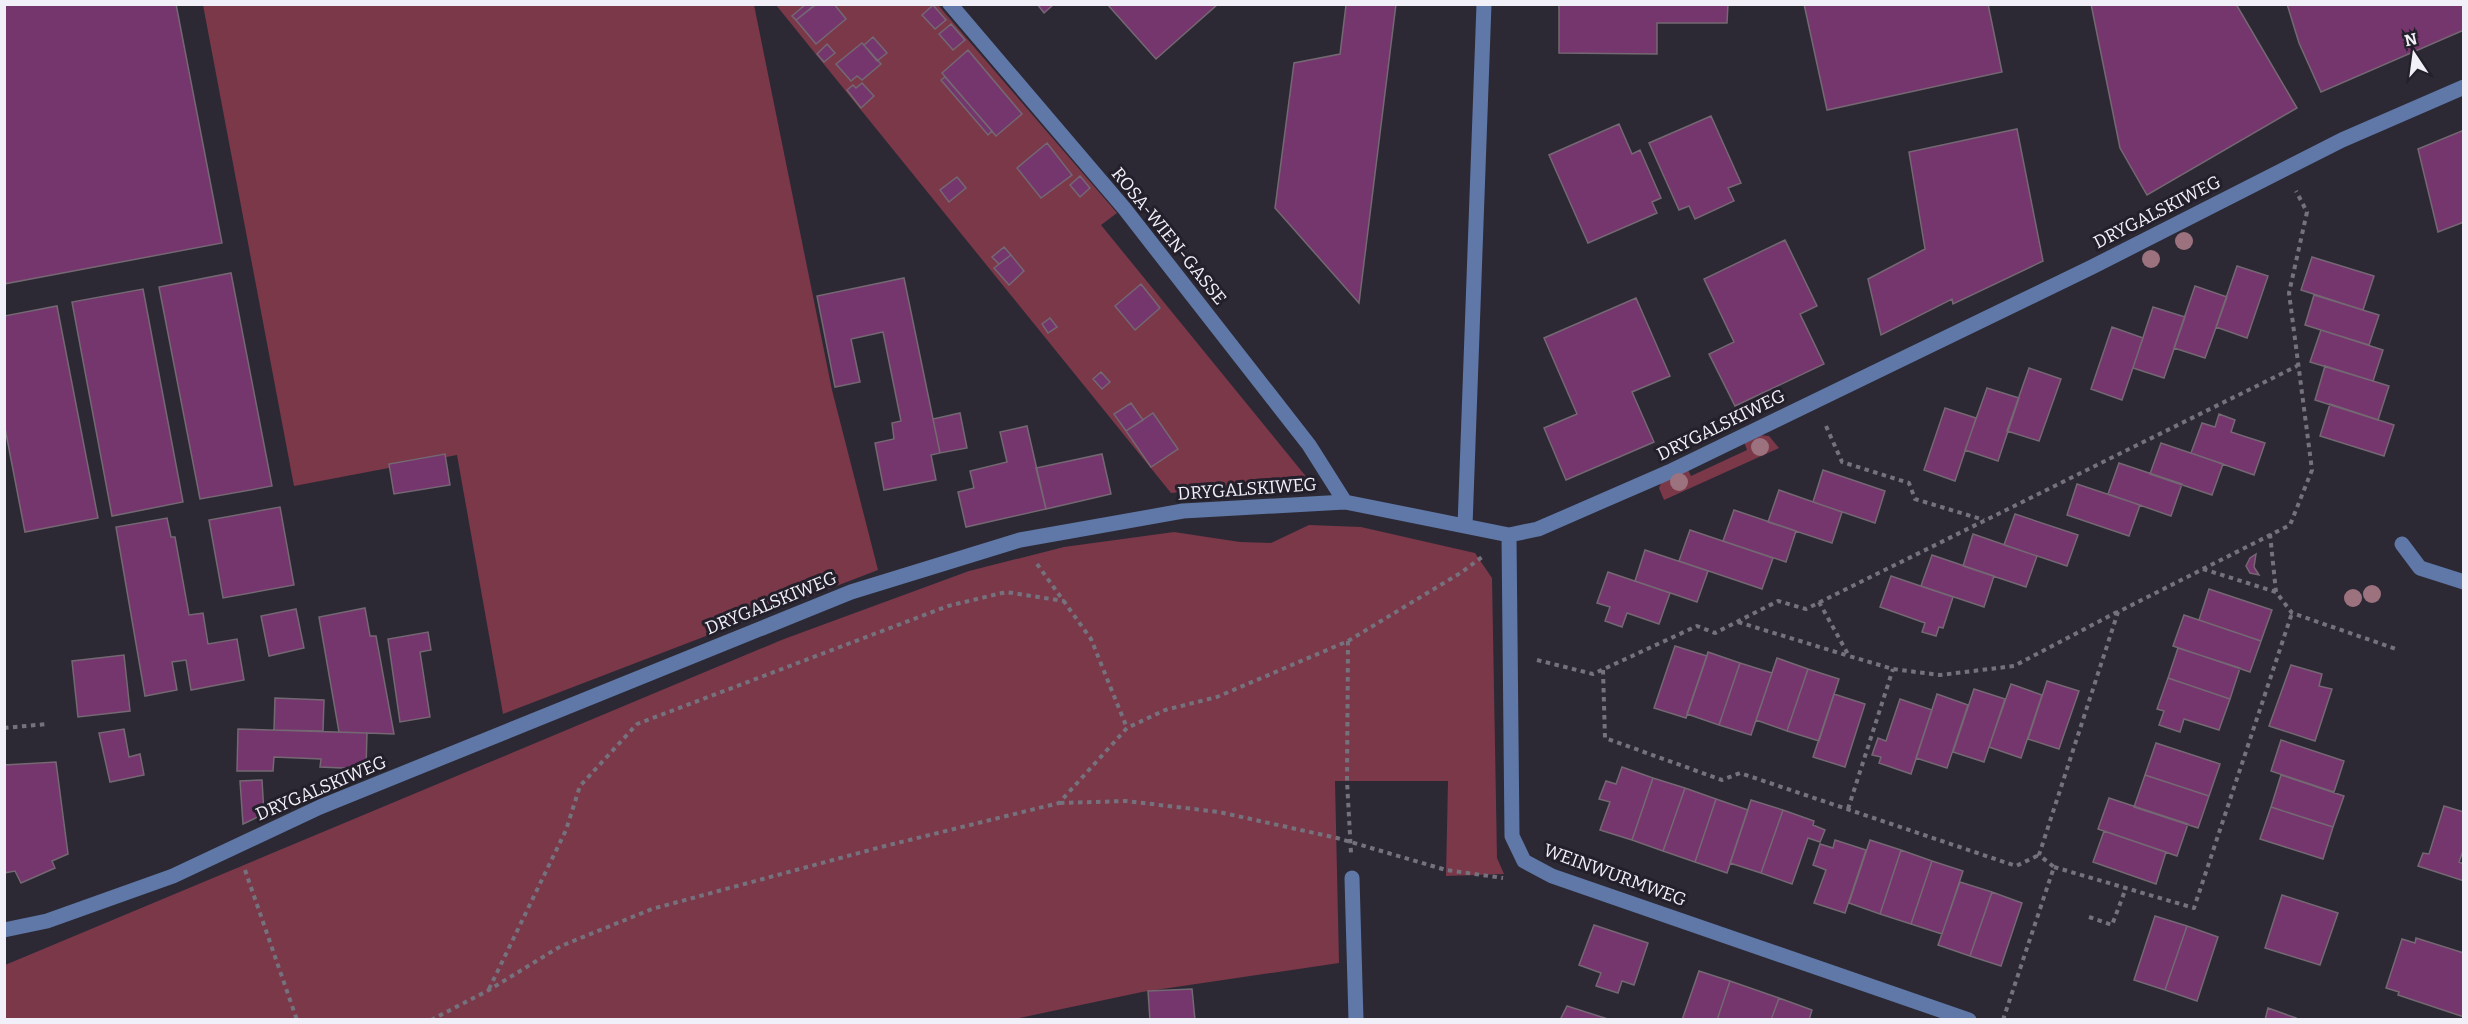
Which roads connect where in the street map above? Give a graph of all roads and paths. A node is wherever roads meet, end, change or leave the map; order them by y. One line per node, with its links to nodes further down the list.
1 (950, 4): 7 (street, ROSA-WIEN-GASSE)
2 (1484, 4): 9 (street)
3 (2463, 87): 11 (street, DRYGALSKIWEG)
4 (2294, 186): 5 (path)
5 (2297, 366): 8 (path); 10 (path)
6 (1825, 422): 8 (path)
7 (1345, 501): 9 (street, DRYGALSKIWEG); 12 (street, DRYGALSKIWEG)
8 (1985, 521): 18 (path)
9 (1465, 526): 11 (street, DRYGALSKIWEG)
10 (2270, 534): 14 (path); 16 (path)
11 (1509, 535): 22 (path); 36 (street, WEINWURMWEG)
12 (1020, 540): 17 (path); 34 (street, DRYGALSKIWEG)
13 (2402, 544): 15 (street)
14 (2202, 569): 16 (path); 19 (path)
15 (2463, 582)
16 (2276, 592): 20 (path)
17 (1064, 601): 30 (path); 42 (path)
18 (1819, 602): 21 (path); 24 (path)
19 (2118, 612): 26 (path); 35 (path)
20 (2292, 613): 23 (path); 39 (path)
21 (1737, 621): 24 (path); 27 (path)
22 (1348, 641): 30 (path); 33 (path)
23 (2399, 650)
24 (1849, 656): 26 (path)
25 (1528, 658): 27 (path)
26 (1893, 669): 32 (path)
27 (1603, 670): 32 (path)
28 (46, 724): 29 (path)
29 (4, 728)
30 (1127, 728): 31 (path)
31 (1059, 803): 33 (path); 42 (path)
32 (1848, 809): 35 (path)
33 (1350, 842): 36 (path); 38 (path)
34 (237, 846): 41 (street, DRYGALSKIWEG); 43 (path)
35 (2039, 855): 37 (path)
36 (1524, 861): 46 (street, WEINWURMWEG)
37 (2054, 867): 39 (path); 47 (path)
38 (1352, 878): 45 (street)
39 (2126, 888): 40 (path)
40 (2089, 917)
41 (4, 930)
42 (489, 990): 44 (path)
43 (297, 1020)
44 (431, 1020)
45 (1356, 1020)
46 (1969, 1020)
47 (2003, 1020)

